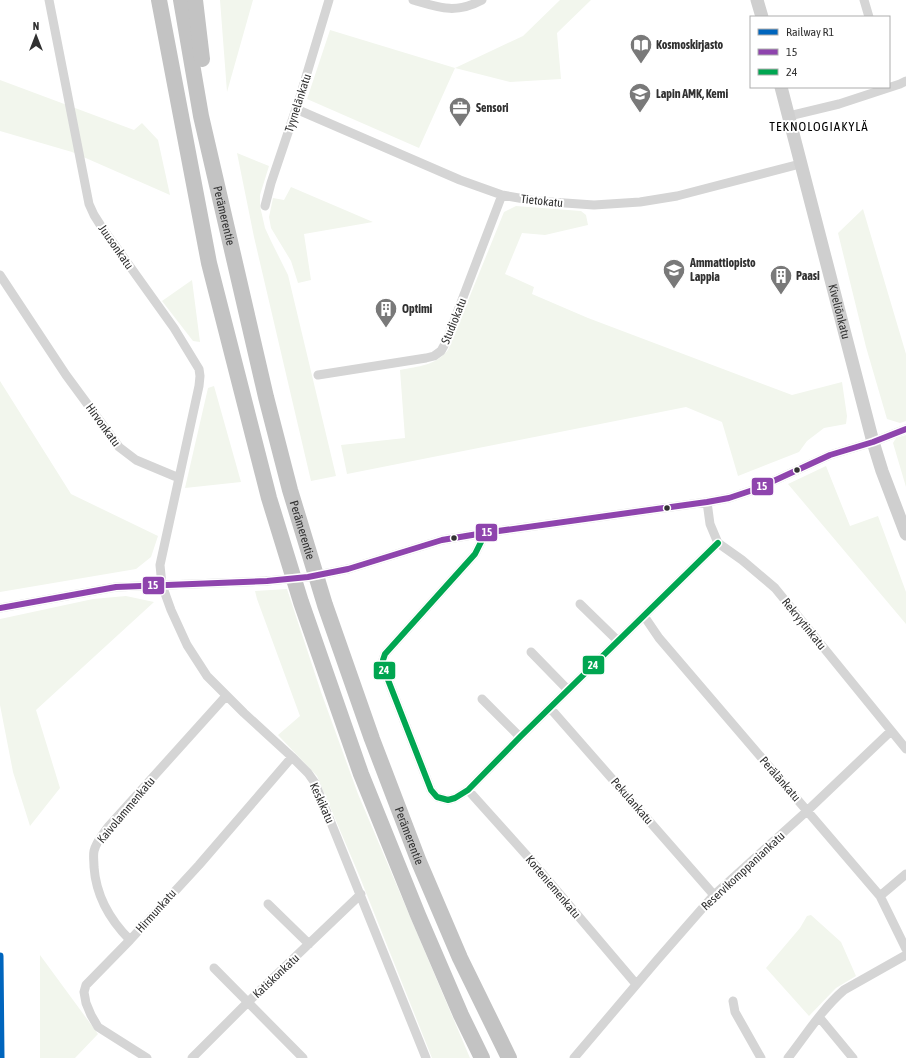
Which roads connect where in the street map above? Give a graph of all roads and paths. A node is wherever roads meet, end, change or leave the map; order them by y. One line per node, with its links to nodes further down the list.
1 (49, 0): 26 (street, Juusonkatu)
2 (159, 0): 65 (highway, Perämerentie)
3 (181, 0): 17 (highway, Perämerentie)
4 (195, 0): 17 (highway)
5 (330, 0): 16 (street, Tyynelänkatu)
6 (413, 0): 7 (street)
7 (482, 0)
8 (758, 0): 10 (main road)
9 (864, 0): 11 (street)
10 (762, 16)
11 (869, 16)
12 (906, 81): 13 (street)
13 (890, 87)
14 (781, 88): 18 (main road, Kiveliönkatu)
15 (888, 88): 18 (street)
16 (296, 109): 20 (street, Tietokatu); 21 (street, Tyynelänkatu)
17 (201, 116): 66 (highway, Perämerentie)
18 (789, 116): 19 (main road, Kiveliönkatu)
19 (800, 164): 20 (street, Tietokatu); 25 (main road, Kiveliönkatu)
20 (502, 195): 23 (street, Studiokatu)
21 (265, 206)
22 (0, 275): 26 (street, Hirvonkatu)
23 (318, 375)
24 (906, 429): 25 (street)
25 (873, 442): 27 (street); 29 (main road, Kiveliönkatu)
26 (180, 478): 31 (street)
27 (707, 502): 28 (street); 30 (street)
28 (484, 533): 31 (street, bridge); 45 (street)
29 (906, 534)
30 (718, 543): 34 (street); 41 (street, Rekryytinkatu)
31 (162, 585): 33 (street); 38 (street, Keskikatu)
32 (580, 604): 35 (street)
33 (0, 608)
34 (644, 616): 35 (street); 46 (street, Perälänkatu)
35 (618, 641): 37 (street)
36 (530, 652): 37 (street)
37 (568, 690): 40 (street)
38 (226, 696): 44 (street, Keskikatu); 52 (street, Kaivolammenkatu)
39 (482, 699): 42 (street)
40 (550, 708): 42 (street); 49 (street, Pekulankatu)
41 (891, 731): 43 (street, Rekryytinkatu); 46 (street, Reservikomppaniankatu)
42 (520, 737): 45 (street)
43 (906, 749)
44 (292, 757): 48 (street, Keskikatu); 52 (street, Hirmunkatu)
45 (468, 790): 57 (street, Korteniemenkatu)
46 (807, 811): 49 (street, Reservikomppaniankatu); 50 (street, Perälänkatu)
47 (906, 874): 50 (street)
48 (361, 894): 53 (street, Katiskonkatu); 64 (street, Keskikatu)
49 (714, 895): 57 (street, Reservikomppaniankatu)
50 (880, 896): 54 (street, Perälänkatu)
51 (268, 904): 53 (street)
52 (130, 940): 61 (street, Hirmunkatu)
53 (309, 944): 59 (street, Katiskonkatu)
54 (906, 949)
55 (906, 955): 60 (street)
56 (214, 968): 59 (street)
57 (636, 984): 67 (street, Reservikomppaniankatu)
58 (733, 1001): 68 (street)
59 (247, 1003): 62 (street, Katiskonkatu); 63 (street)
60 (819, 1017): 69 (street); 70 (street)
61 (147, 1058)
62 (192, 1058)
63 (303, 1058)
64 (426, 1058)
65 (482, 1058)
66 (509, 1058)
67 (574, 1058)
68 (761, 1058)
69 (788, 1058)
70 (853, 1058)

